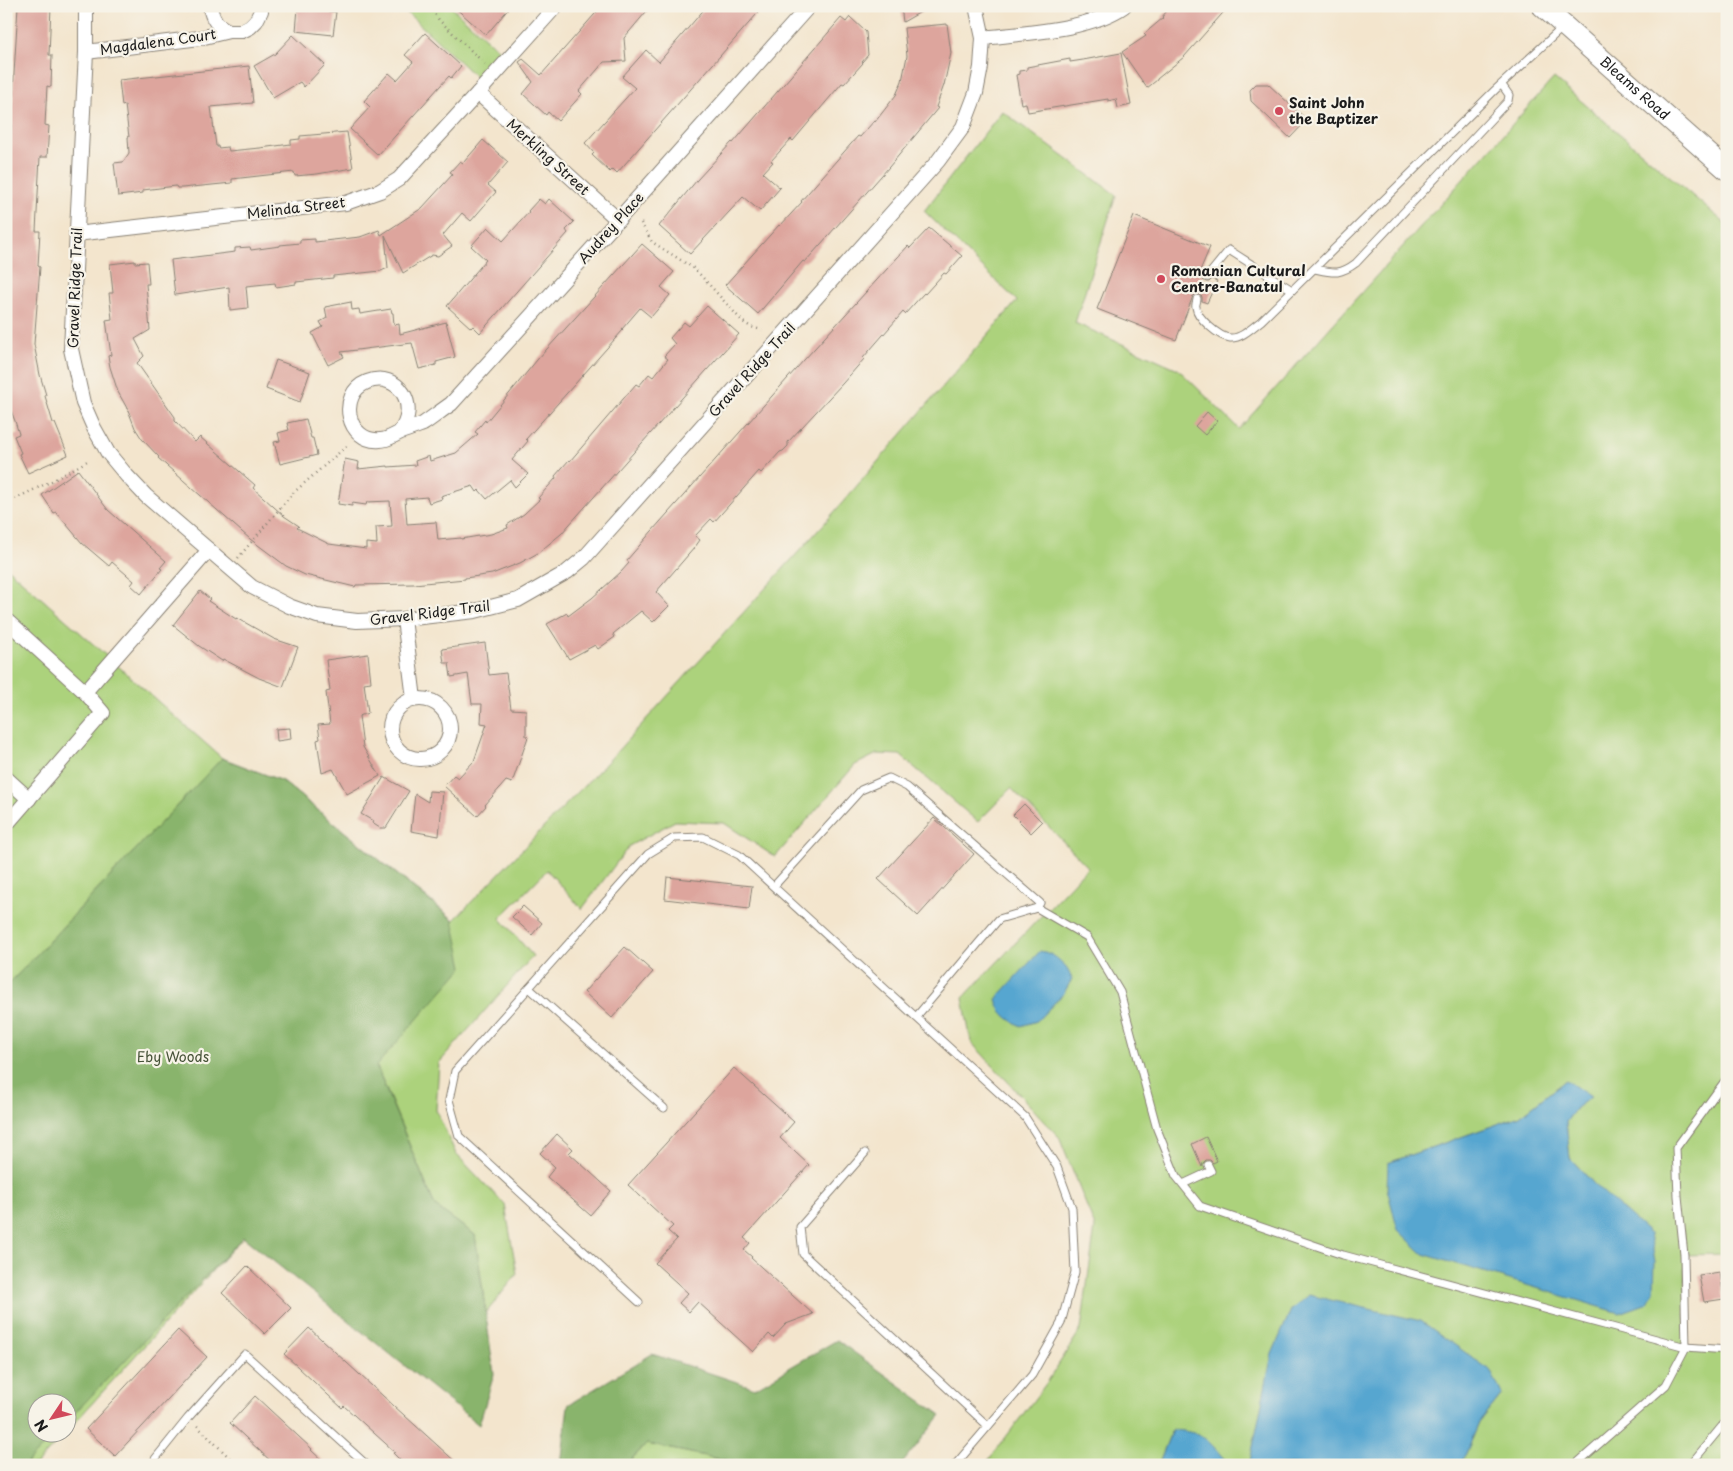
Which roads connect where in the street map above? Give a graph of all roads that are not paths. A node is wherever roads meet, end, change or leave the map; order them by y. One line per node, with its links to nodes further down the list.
1 (86, 6): 12 (street, Gravel Ridge Trail)
2 (210, 6): 10 (street, Magdalena Court)
3 (260, 6): 10 (street, Magdalena Court)
4 (556, 6): 14 (street, Melinda Street)
5 (809, 6): 16 (street, Audrey Place)
6 (976, 6): 11 (street, Gravel Ridge Trail)
7 (1124, 6): 11 (street)
8 (1542, 6): 9 (main road, Bleams Road)
9 (1564, 26): 13 (lane); 15 (main road, Bleams Road)
10 (229, 31): 12 (street, Magdalena Court)
11 (983, 38): 24 (street, Gravel Ridge Trail)
12 (86, 52): 17 (street, Gravel Ridge Trail)
13 (1502, 85): 18 (lane); 18 (lane)
14 (478, 94): 16 (street, Merkling Street); 17 (street, Melinda Street)
15 (1727, 170)
16 (618, 220): 22 (street, Audrey Place)
17 (76, 234): 23 (street, Gravel Ridge Trail)
18 (1315, 269): 20 (lane)
19 (1207, 277): 20 (lane)
20 (1292, 290): 21 (lane)
21 (1197, 299)
22 (399, 433): 22 (street, Audrey Place)
23 (209, 550): 24 (street, Gravel Ridge Trail); 26 (street)
24 (404, 619): 27 (street)
25 (6, 620): 26 (street)
26 (85, 692): 29 (street)
27 (414, 699): 27 (street)
28 (6, 778): 29 (street)
29 (29, 799): 30 (street)
30 (6, 825)
31 (774, 886): 32 (lane); 33 (lane); 34 (lane)
32 (1037, 908): 34 (lane); 39 (lane)
33 (529, 988): 36 (lane); 40 (lane)
34 (916, 1017): 44 (lane)
35 (1727, 1078): 41 (lane)
36 (664, 1108)
37 (865, 1153): 44 (lane)
38 (1208, 1165): 39 (lane)
39 (1183, 1184): 41 (lane)
40 (639, 1302)
41 (1686, 1347): 42 (lane); 48 (lane)
42 (1727, 1350)
43 (1727, 1420): 49 (lane)
44 (988, 1426): 47 (lane)
45 (155, 1465): 46 (lane)
46 (367, 1465)
47 (955, 1465)
48 (1575, 1465)
49 (1690, 1465)

